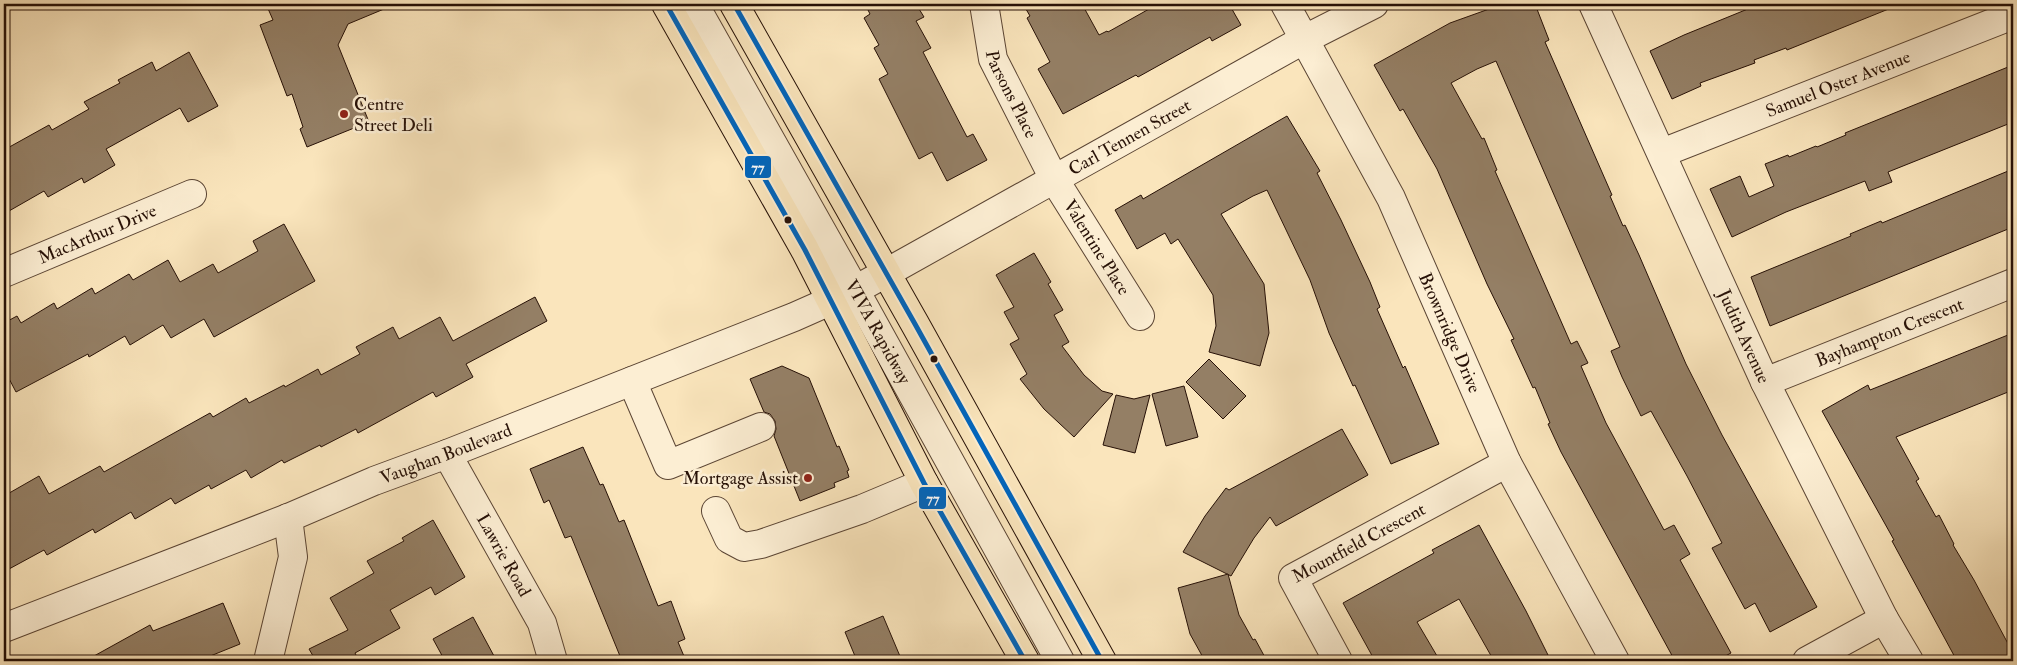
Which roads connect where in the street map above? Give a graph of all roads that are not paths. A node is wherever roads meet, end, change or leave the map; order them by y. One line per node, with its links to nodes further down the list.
1 (666, 4): 17 (main road)
2 (694, 4): 16 (street, VIVA Rapidway)
3 (734, 4): 14 (main road)
4 (984, 4): 11 (street, Parsons Place)
5 (1285, 4): 9 (street, Brownridge Drive)
6 (1374, 4): 9 (street, Carl Tennen Street)
7 (1593, 4): 10 (street, Judith Avenue)
8 (2013, 15): 10 (street, Samuel Oster Avenue)
9 (1305, 39): 11 (street, Carl Tennen Street); 23 (street, Brownridge Drive)
10 (1662, 153): 20 (street, Judith Avenue)
11 (1054, 179): 14 (street, Carl Tennen Street); 18 (street, Valentine Place)
12 (192, 194): 13 (street, MacArthur Drive)
13 (4, 273)
14 (886, 273): 16 (street, Vaughan Boulevard); 33 (main road)
15 (2013, 283): 20 (street, Bayhampton Crescent)
16 (855, 290): 17 (street, Vaughan Boulevard); 32 (street, VIVA Rapidway)
17 (830, 302): 19 (street, Vaughan Boulevard); 24 (main road)
18 (1140, 316)
19 (632, 381): 21 (street); 22 (street, Vaughan Boulevard)
20 (1765, 382): 27 (street, Judith Avenue)
21 (761, 427)
22 (447, 454): 26 (street, Vaughan Boulevard); 30 (street, Lawrie Road)
23 (1507, 463): 34 (street, Mountfield Crescent); 35 (street, Brownridge Drive)
24 (924, 483): 25 (street); 31 (main road)
25 (716, 511)
26 (288, 518): 28 (street, Vaughan Boulevard); 29 (street)
27 (1884, 619): 36 (street); 37 (street, Judith Avenue)
28 (4, 628)
29 (268, 661)
30 (553, 661)
31 (1025, 661)
32 (1060, 661)
33 (1102, 661)
34 (1338, 661)
35 (1615, 661)
36 (1807, 661)
37 (1909, 661)

